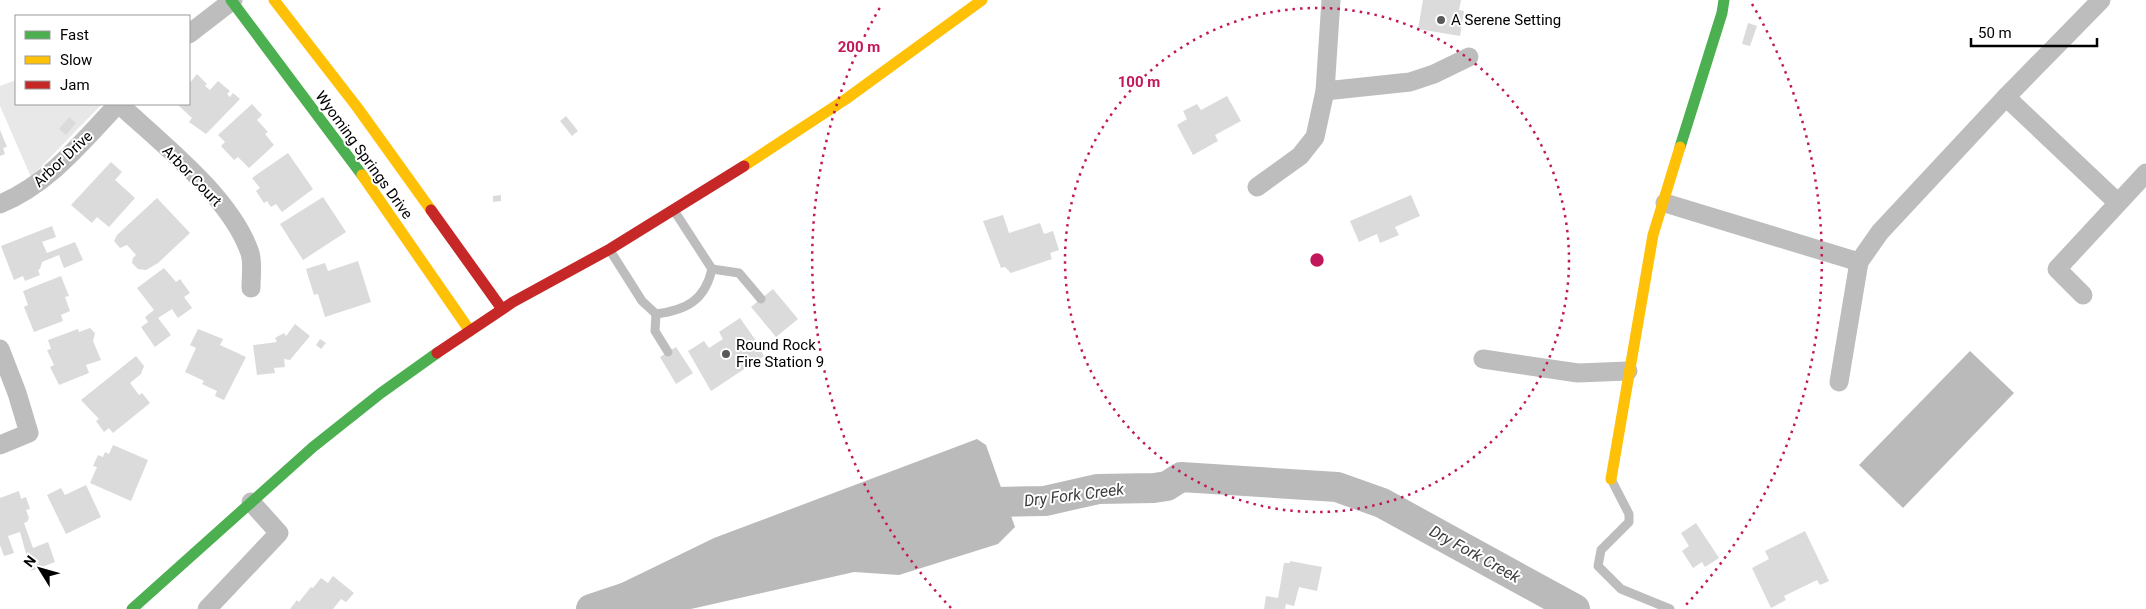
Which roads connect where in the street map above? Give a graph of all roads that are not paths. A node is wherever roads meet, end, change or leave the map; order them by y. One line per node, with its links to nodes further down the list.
1 (232, 0): 7 (street); 27 (street, Wyoming Springs Drive)
2 (274, 0): 25 (street, Wyoming Springs Drive)
3 (982, 0): 18 (street)
4 (1331, 0): 9 (street)
5 (1724, 0): 16 (street)
6 (2101, 0): 10 (street)
7 (190, 33)
8 (1469, 57): 9 (street)
9 (1325, 91): 14 (street)
10 (2006, 97): 15 (street); 20 (street)
11 (117, 105): 17 (street, Arbor Drive)
12 (119, 105): 22 (street, Arbor Court)
13 (2146, 173): 15 (street)
14 (1257, 187)
15 (2117, 202): 23 (street)
16 (1665, 203): 20 (street); 31 (street)
17 (0, 204)
18 (673, 210): 19 (street); 21 (lane)
19 (609, 250): 25 (street); 26 (lane)
20 (1859, 262): 32 (street)
21 (712, 269): 24 (lane); 26 (lane)
22 (251, 288)
23 (2084, 295)
24 (761, 299)
25 (502, 309): 27 (street)
26 (656, 314): 29 (lane)
27 (470, 331): 35 (street)
28 (0, 349): 33 (street)
29 (668, 352)
30 (1483, 359): 31 (street)
31 (1628, 371): 34 (street)
32 (1839, 382)
33 (0, 445)
34 (1611, 479): 38 (lane)
35 (251, 502): 36 (street); 37 (street)
36 (132, 609)
37 (207, 609)
38 (1670, 609)

